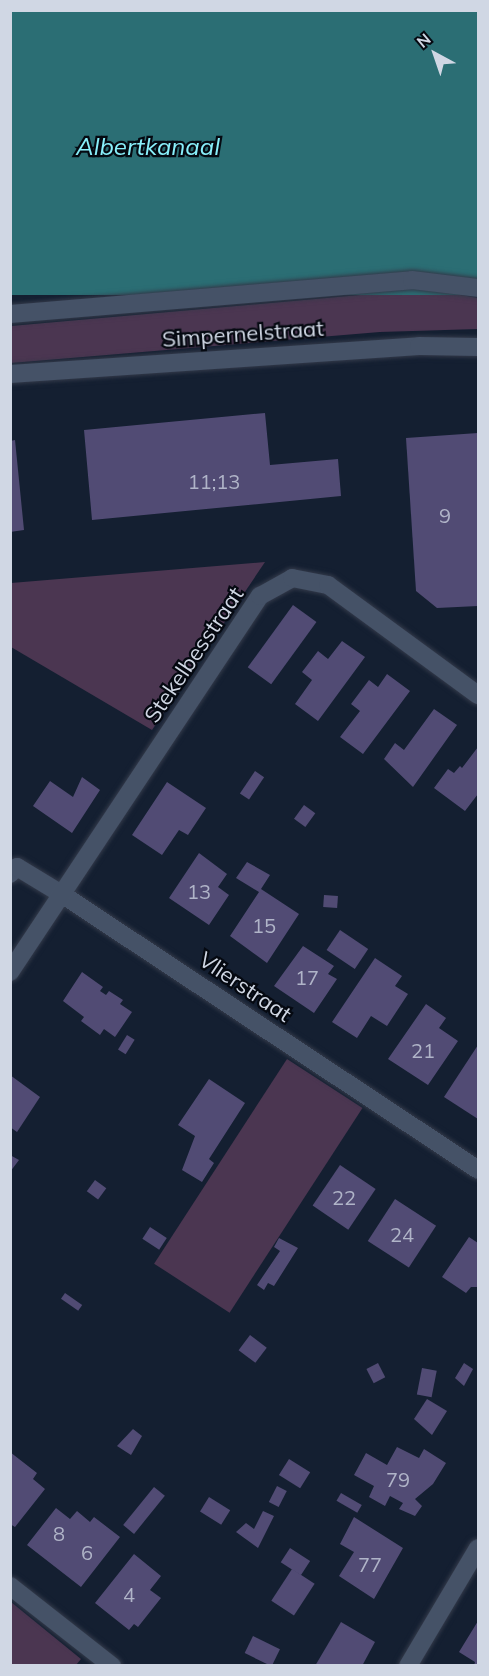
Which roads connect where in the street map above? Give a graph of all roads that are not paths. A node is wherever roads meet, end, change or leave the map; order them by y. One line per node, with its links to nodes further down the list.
1 (478, 288): 2 (street)
2 (10, 314)
3 (478, 347): 4 (street, Simpernelstraat)
4 (10, 374)
5 (478, 695): 7 (street, Stekelbesstraat)
6 (10, 874): 7 (street, Vlierstraat)
7 (63, 895): 8 (street); 9 (street, Vlierstraat)
8 (10, 972)
9 (478, 1170)
10 (478, 1548): 13 (street)
11 (10, 1586): 12 (street)
12 (112, 1665)
13 (408, 1665)

